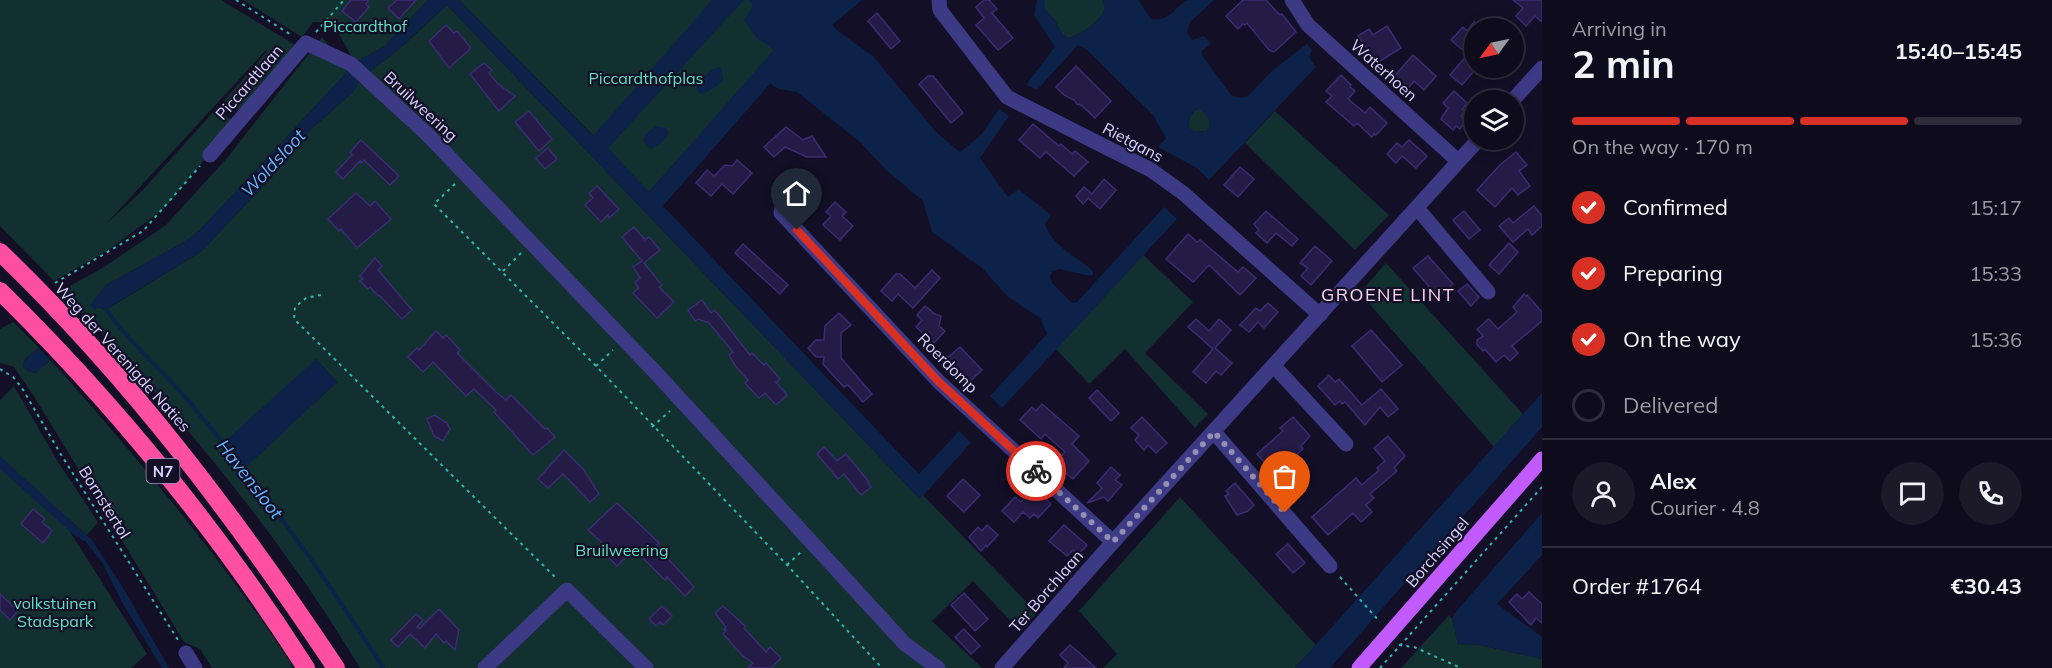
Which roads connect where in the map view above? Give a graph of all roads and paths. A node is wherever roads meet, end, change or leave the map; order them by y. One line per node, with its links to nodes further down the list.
1 (236, 0): 5 (path)
2 (344, 0): 5 (path)
3 (939, 0): 22 (street, Rietgans)
4 (1292, 0): 11 (street, Waterhoen)
5 (306, 43): 6 (street, Piccardtlaan); 10 (street, Piccardtlaan)
6 (351, 64): 12 (street, Bruilweering)
7 (1542, 68): 8 (street)
8 (1522, 90)
9 (1468, 150): 11 (street, Ter Borchlaan)
10 (210, 155): 18 (path)
11 (1458, 161): 14 (street, Ter Borchlaan)
12 (465, 174): 15 (street, Bruilweering); 17 (path)
13 (784, 195): 34 (street, Roerdomp)
14 (1417, 208): 20 (street); 22 (street, Ter Borchlaan)
15 (532, 243): 17 (path); 23 (street, Bruilweering)
16 (0, 252): 43 (highway, Weg der Verenigde Naties / N7)
17 (503, 271): 24 (path)
18 (55, 283)
19 (0, 291): 42 (highway, N7)
20 (1488, 292)
21 (321, 296): 37 (path)
22 (1320, 315): 25 (street, Ter Borchlaan)
23 (624, 340): 24 (path); 27 (street, Bruilweering)
24 (596, 366): 28 (path)
25 (1274, 366): 29 (street, Ter Borchlaan); 30 (street)
26 (0, 369): 40 (path, Bornstertol)
27 (681, 401): 28 (path); 33 (street, Bruilweering)
28 (652, 427): 35 (path)
29 (1214, 432): 34 (street, Ter Borchlaan); 36 (street)
30 (1346, 444)
31 (1540, 466): 49 (main road, Borchsingel)
32 (1542, 487): 39 (path, Borchsingel)
33 (812, 542): 35 (path); 47 (street, Bruilweering)
34 (1113, 542): 48 (street, Ter Borchlaan)
35 (787, 565): 46 (path)
36 (1330, 566): 38 (path)
37 (567, 590): 44 (street); 45 (street)
38 (1378, 620)
39 (1400, 645): 50 (path, Borchsingel); 51 (path)
40 (186, 653): 41 (street)
41 (195, 668)
42 (306, 668)
43 (336, 668)
44 (485, 668)
45 (646, 668)
46 (882, 668)
47 (938, 668)
48 (1002, 668)
49 (1359, 668)
50 (1380, 668)
51 (1461, 668)

